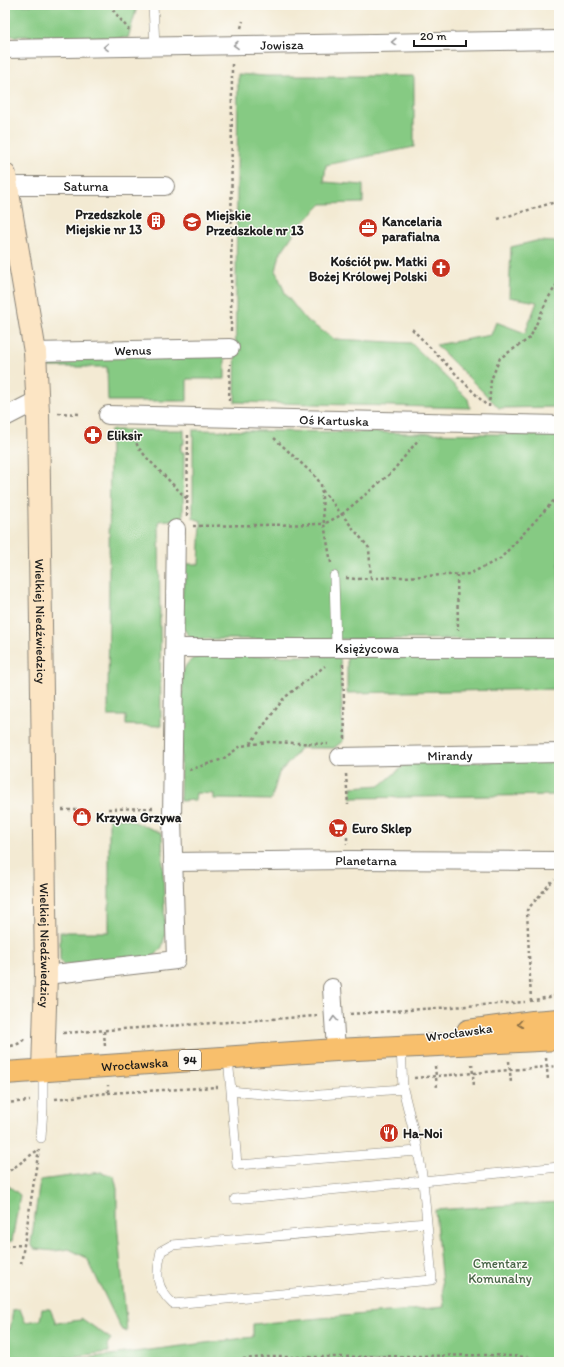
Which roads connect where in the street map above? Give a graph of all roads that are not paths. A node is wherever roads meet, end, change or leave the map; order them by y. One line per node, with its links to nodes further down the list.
1 (154, 5): 3 (lane)
2 (559, 40): 3 (street, Jowisza, one-way to 3)
3 (148, 46): 4 (street, Jowisza, one-way to 4)
4 (5, 49)
5 (6, 180): 6 (street, Saturna); 8 (street, Wielkiej Niedźwiedzicy)
6 (165, 186)
7 (230, 348): 8 (street, Wenus)
8 (35, 352): 9 (street, Wielkiej Niedźwiedzicy)
9 (38, 400): 11 (street); 22 (street, Wielkiej Niedźwiedzicy)
10 (116, 415): 12 (street, Oś Kartuska)
11 (5, 417)
12 (559, 424)
13 (184, 525): 15 (street)
14 (334, 576): 17 (lane)
15 (175, 648): 17 (street, Księżycowa); 21 (street)
16 (559, 648): 17 (street, Księżycowa)
17 (341, 649)
18 (338, 748): 19 (street, Mirandy)
19 (559, 753)
20 (559, 861): 21 (street, Planetarna)
21 (174, 862): 22 (street)
22 (46, 975): 29 (street, Wielkiej Niedźwiedzicy)
23 (332, 988): 27 (street, one-way to 23)
24 (559, 1020): 27 (main road, Wrocławska / 94, one-way to 27)
25 (559, 1039): 26 (main road, Wrocławska / 94)
26 (401, 1047): 27 (main road, Wrocławska / 94); 31 (lane)
27 (336, 1050): 28 (main road, Wrocławska / 94)
28 (228, 1058): 29 (main road, Wrocławska / 94); 32 (lane)
29 (43, 1070): 30 (main road, Wrocławska / 94); 33 (lane)
30 (5, 1073)
31 (403, 1089): 32 (lane); 34 (lane)
32 (231, 1091): 34 (lane)
33 (41, 1138)
34 (418, 1152): 36 (lane)
35 (559, 1167): 36 (lane)
36 (423, 1181): 37 (lane); 38 (lane)
37 (235, 1199)
38 (427, 1223): 38 (lane)

